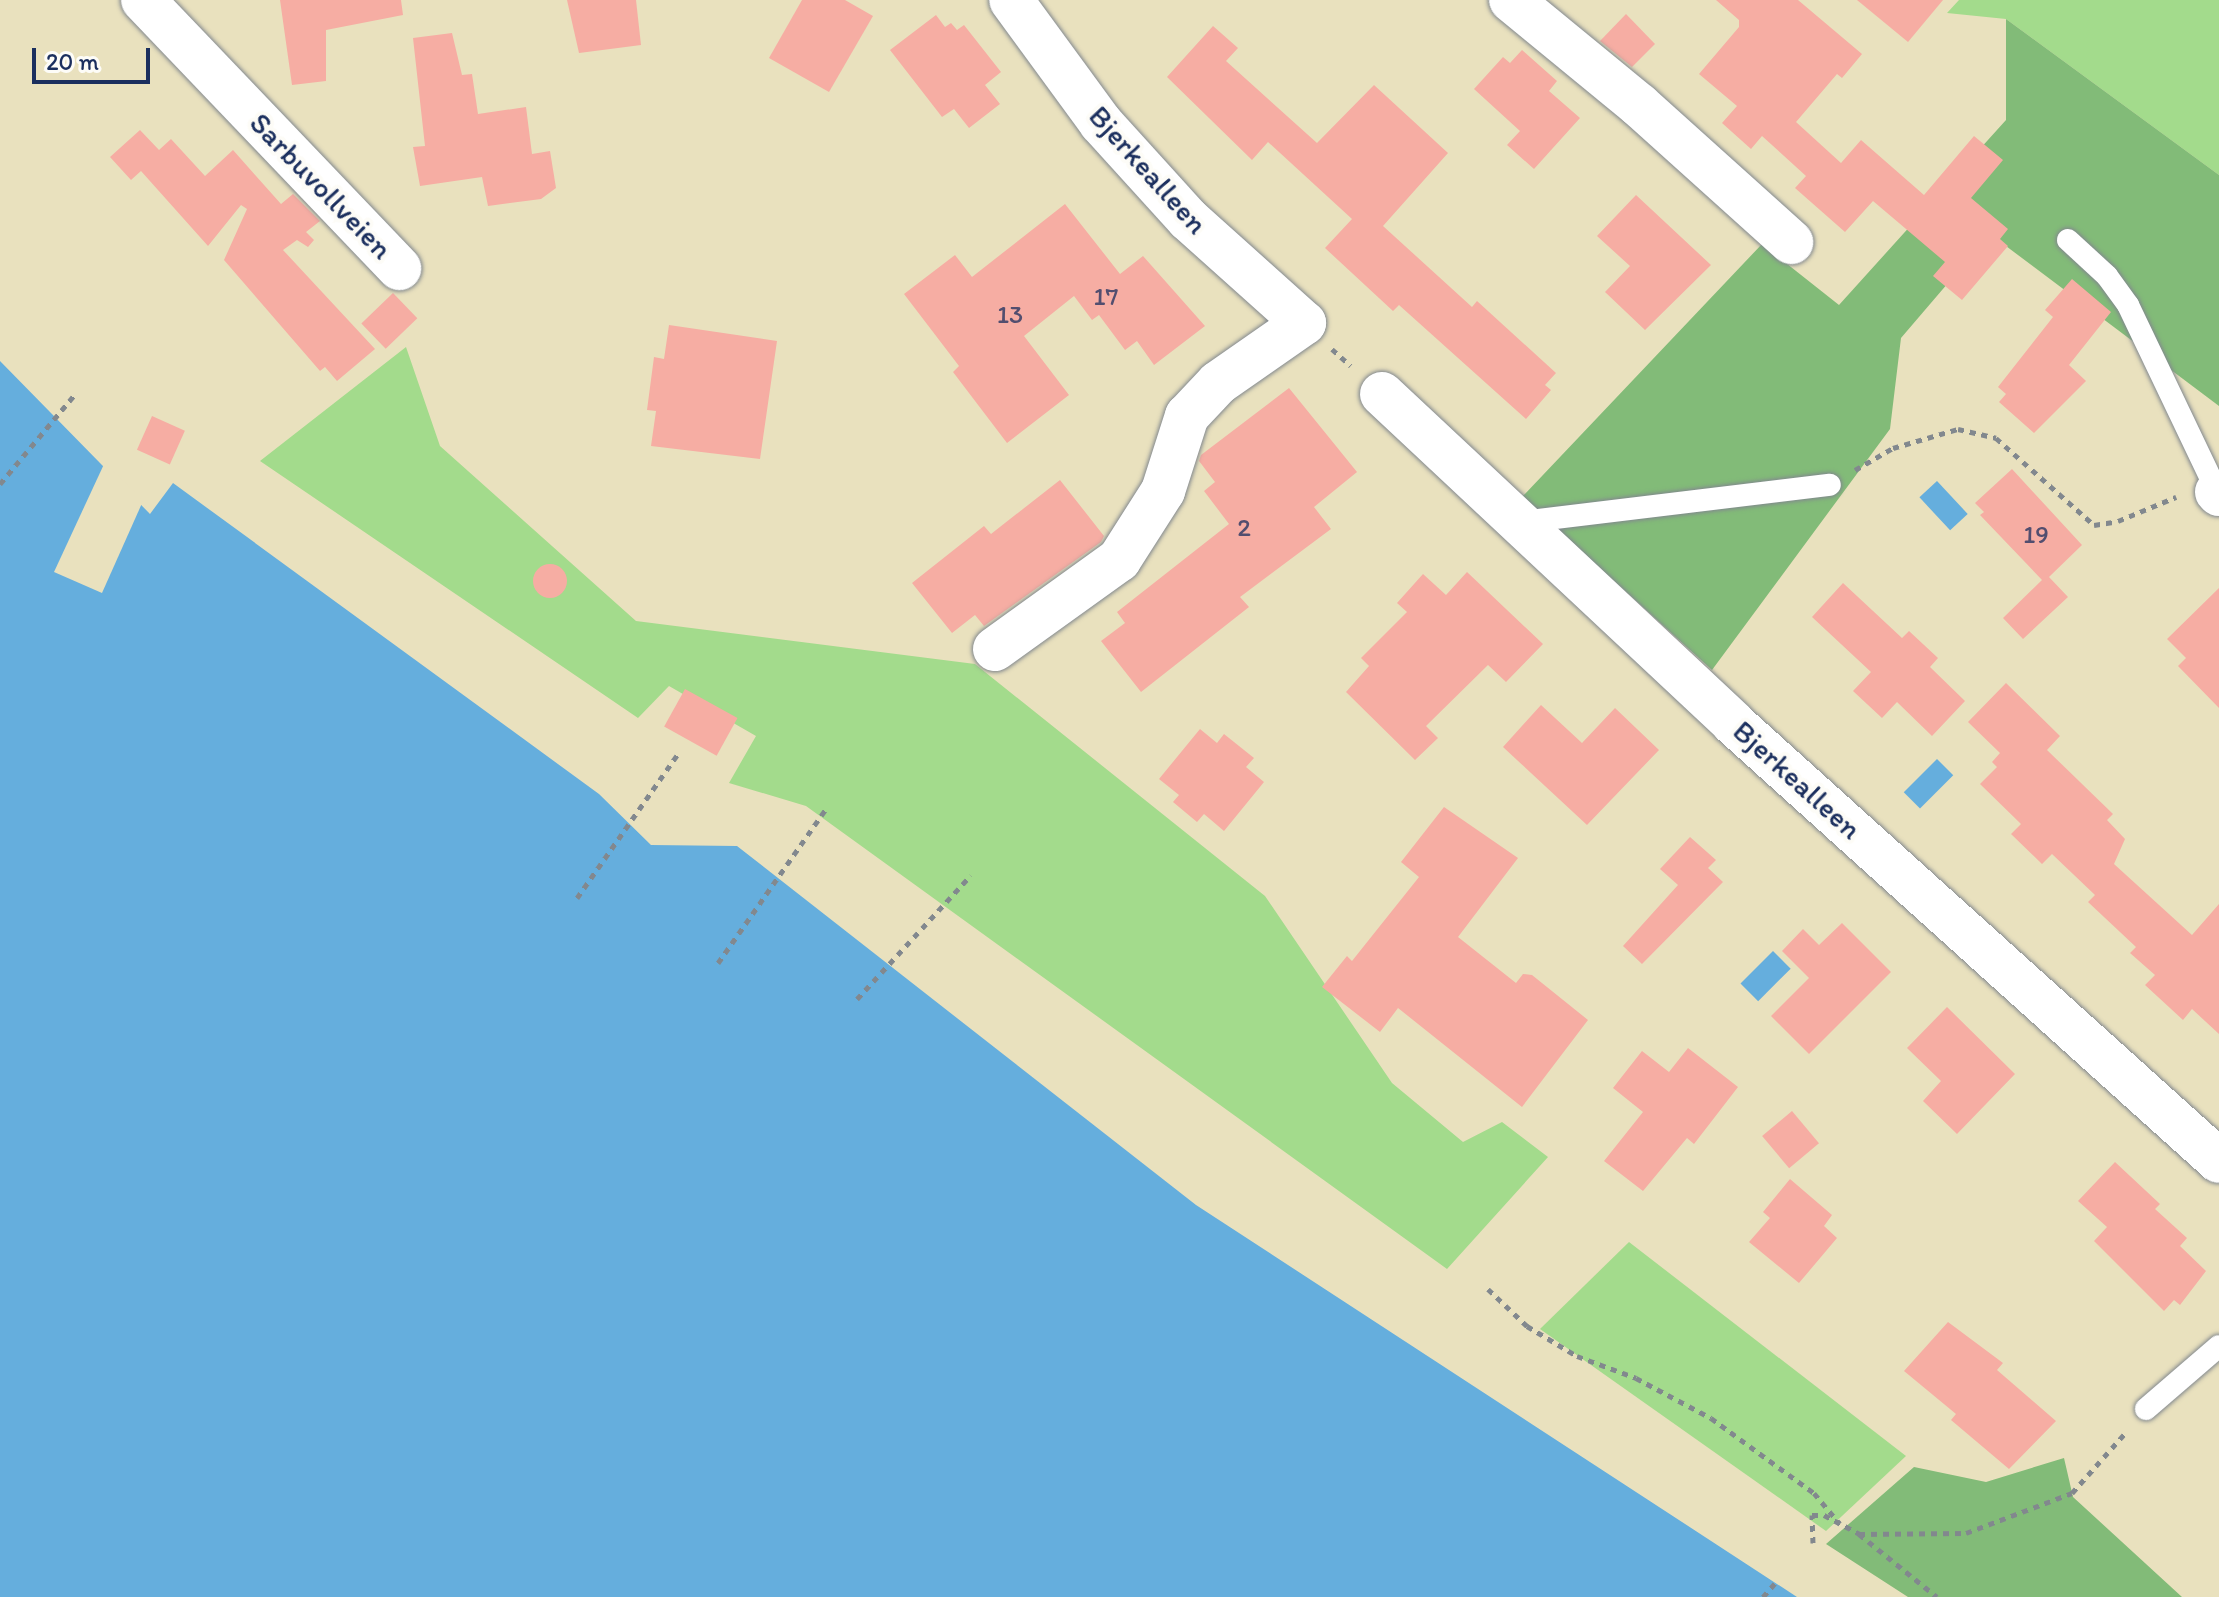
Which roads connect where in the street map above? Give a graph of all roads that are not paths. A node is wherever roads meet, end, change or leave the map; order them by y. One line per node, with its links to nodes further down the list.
1 (143, 0): 6 (street, Sarbuvollveien)
2 (1011, 0): 11 (street, Bjerkealleen)
3 (1511, 0): 5 (street)
4 (2068, 240): 9 (lane)
5 (1791, 242)
6 (399, 268)
7 (1382, 394): 10 (street, Bjerkealleen)
8 (1830, 485): 10 (lane)
9 (2218, 493)
10 (1522, 522): 12 (street, Bjerkealleen)
11 (995, 649)
12 (2219, 1161)
13 (2219, 1346): 14 (lane)
14 (2146, 1409)

